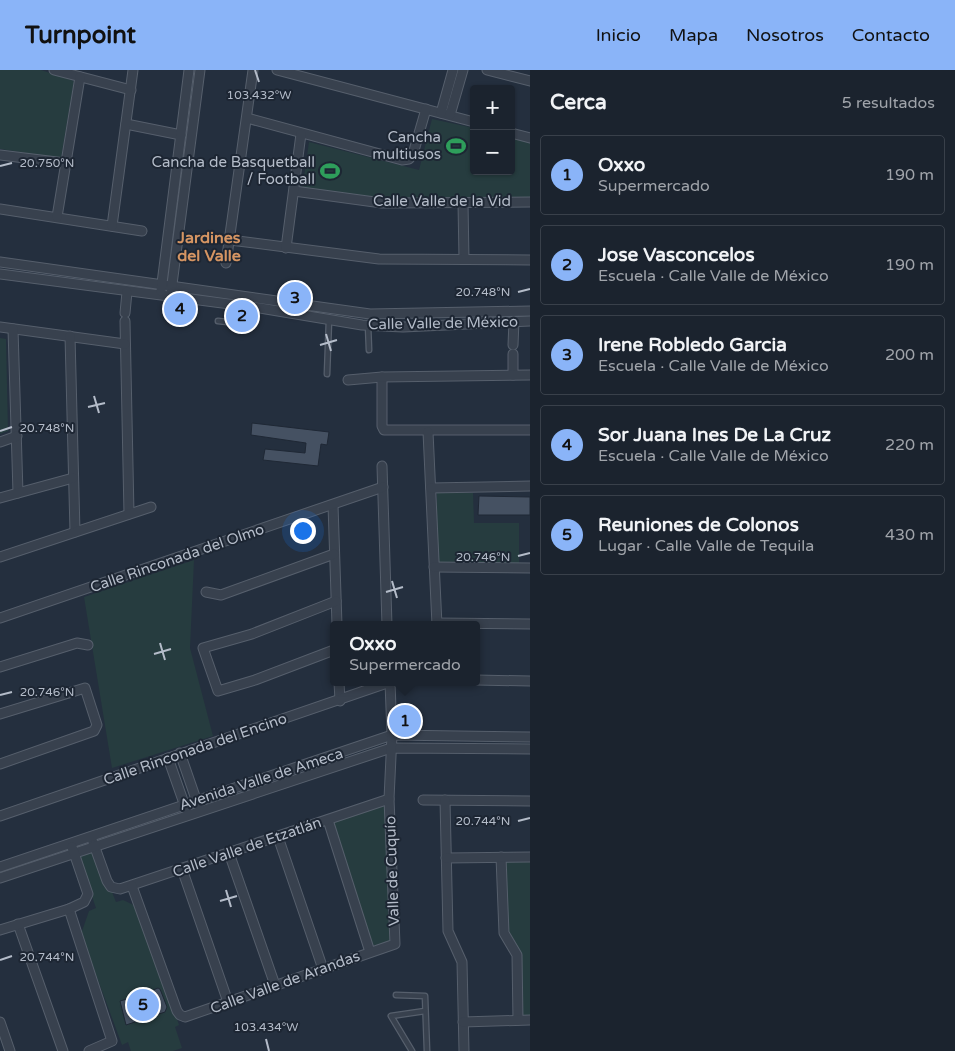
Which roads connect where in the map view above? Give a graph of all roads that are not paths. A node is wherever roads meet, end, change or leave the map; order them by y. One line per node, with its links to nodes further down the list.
1 (54, 70): 10 (street)
2 (133, 70): 12 (street)
3 (189, 70): 20 (street)
4 (200, 70): 39 (street)
5 (253, 70): 15 (street)
6 (277, 70): 13 (street)
7 (453, 70): 14 (street)
8 (463, 70): 14 (street)
9 (487, 70): 11 (street)
10 (80, 77): 12 (street); 23 (street)
11 (530, 81)
12 (131, 90): 17 (street)
13 (426, 109): 14 (street); 18 (street)
14 (446, 114): 16 (street)
15 (247, 118): 18 (street); 31 (street)
16 (470, 121)
17 (126, 124): 20 (street); 29 (street)
18 (301, 134): 24 (street)
19 (515, 134): 21 (street)
20 (181, 135): 38 (street)
21 (530, 138)
22 (0, 155): 23 (street)
23 (65, 163): 28 (street)
24 (294, 191): 26 (street, Calle Valle de la Vid); 32 (street)
25 (530, 202): 26 (street, Calle Valle de la Vid)
26 (463, 203): 33 (street)
27 (0, 209): 28 (street)
28 (58, 217): 29 (street)
29 (112, 226): 30 (street)
30 (142, 231)
31 (230, 240): 32 (street); 36 (street)
32 (286, 248): 33 (street)
33 (464, 259): 34 (street)
34 (530, 260)
35 (0, 262): 38 (street, Calle Valle de México)
36 (226, 263)
37 (0, 274): 40 (street, Calle Valle de México)
38 (162, 284): 39 (street, Calle Valle de México); 41 (street)
39 (172, 286): 41 (street); 44 (street, Calle Valle de México)
40 (127, 292): 41 (street, Calle Valle de México); 56 (street)
41 (165, 296): 42 (street, Calle Valle de México)
42 (234, 305): 45 (street, Calle Valle de México); 49 (lane)
43 (530, 311): 44 (street, Calle Valle de México)
44 (458, 312): 50 (street)
45 (329, 319): 52 (street, Calle Valle de México); 58 (lane)
46 (218, 321): 49 (lane)
47 (514, 321): 48 (street, Calle Valle de México); 50 (street, Calle Valle de México); 59 (street)
48 (530, 321)
49 (232, 322): 51 (lane)
50 (458, 323): 52 (street, Calle Valle de México)
51 (246, 324)
52 (368, 325): 57 (lane)
53 (0, 327): 54 (street)
54 (13, 329): 55 (street); 65 (street)
55 (70, 336): 56 (street); 68 (street)
56 (124, 344): 76 (street)
57 (369, 350)
58 (327, 374)
59 (513, 375): 60 (street); 61 (street)
60 (530, 375)
61 (382, 377): 62 (street); 64 (street)
62 (348, 380)
63 (530, 430): 64 (street)
64 (428, 432): 71 (street)
65 (17, 436): 66 (street); 72 (street)
66 (0, 442)
67 (382, 466): 70 (street)
68 (73, 478): 72 (street); 77 (street)
69 (530, 486): 71 (street)
70 (383, 488): 74 (street, Calle Rinconada del Olmo); 86 (street)
71 (430, 488): 80 (street)
72 (18, 493): 73 (street)
73 (0, 498)
74 (333, 505): 78 (street); 84 (street, Calle Rinconada del Olmo)
75 (151, 508): 76 (street)
76 (130, 514): 77 (street)
77 (75, 532): 79 (street)
78 (334, 554): 82 (street); 83 (street)
79 (0, 557)
80 (434, 567): 81 (street); 87 (street)
81 (530, 568)
82 (206, 592)
83 (336, 601): 85 (street); 91 (street)
84 (0, 618)
85 (337, 621)
86 (387, 621)
87 (437, 621)
88 (480, 624): 89 (street)
89 (530, 624)
90 (88, 645): 92 (street)
91 (330, 652)
92 (0, 667)
93 (480, 680): 94 (street)
94 (530, 681)
95 (339, 686): 98 (street)
96 (379, 686): 98 (street, Calle Rinconada del Encino)
97 (390, 686): 100 (street, Valle de Cuquío)
98 (340, 701): 104 (street, Calle Rinconada del Encino)
99 (0, 714): 106 (street)
100 (392, 735): 101 (street, Avenida Valle de Ameca); 102 (street, Valle de Cuquío); 108 (street, Avenida Valle de Ameca)
101 (530, 737)
102 (391, 748): 103 (street, Avenida Valle de Ameca); 107 (street, Valle de Cuquío); 113 (street, Avenida Valle de Ameca)
103 (530, 749)
104 (180, 754): 105 (street, Calle Rinconada del Encino); 108 (street)
105 (168, 758): 112 (street); 115 (street, Calle Rinconada del Encino)
106 (0, 764)
107 (389, 799): 116 (street, Calle Valle de Etzatlán); 133 (street, Valle de Cuquío)
108 (196, 800): 112 (street, Avenida Valle de Ameca); 113 (street)
109 (423, 800): 110 (street)
110 (446, 800): 111 (street); 124 (street)
111 (530, 801)
112 (184, 805): 114 (street); 117 (street, Avenida Valle de Ameca)
113 (200, 810): 114 (street, Avenida Valle de Ameca)
114 (187, 814): 120 (street, Avenida Valle de Ameca)
115 (0, 816)
116 (328, 820): 118 (street, Calle Valle de Etzatlán); 134 (street)
117 (91, 836): 119 (street, Avenida Valle de Ameca); 120 (street)
118 (278, 837): 122 (street, Calle Valle de Etzatlán); 135 (street)
119 (71, 843): 121 (street); 126 (street, Avenida Valle de Ameca)
120 (95, 846): 121 (street, Avenida Valle de Ameca); 129 (street, Calle Valle de Etzatlán)
121 (74, 853): 128 (street, Avenida Valle de Ameca); 130 (street)
122 (229, 854): 127 (street, Calle Valle de Etzatlán); 136 (street)
123 (530, 857): 125 (street)
124 (446, 858): 125 (street); 143 (street)
125 (501, 858): 140 (street)
126 (0, 868)
127 (182, 869): 129 (street, Calle Valle de Etzatlán); 138 (street)
128 (0, 878)
129 (132, 886): 138 (street, Calle Valle de Arandas)
130 (69, 909): 131 (street); 146 (street)
131 (18, 924): 132 (street); 145 (street)
132 (0, 930)
133 (395, 944): 134 (street, Calle Valle de Arandas)
134 (370, 952): 135 (street, Calle Valle de Arandas)
135 (323, 969): 136 (street, Calle Valle de Arandas)
136 (275, 985): 138 (street, Calle Valle de Arandas)
137 (396, 995): 139 (lane)
138 (228, 1002)
139 (425, 1011): 147 (lane); 148 (lane)
140 (518, 1020): 141 (street); 143 (street)
141 (530, 1020)
142 (0, 1022): 144 (street)
143 (463, 1022): 149 (street)
144 (10, 1051)
145 (63, 1051)
146 (88, 1051)
147 (412, 1051)
148 (427, 1051)
149 (464, 1051)

